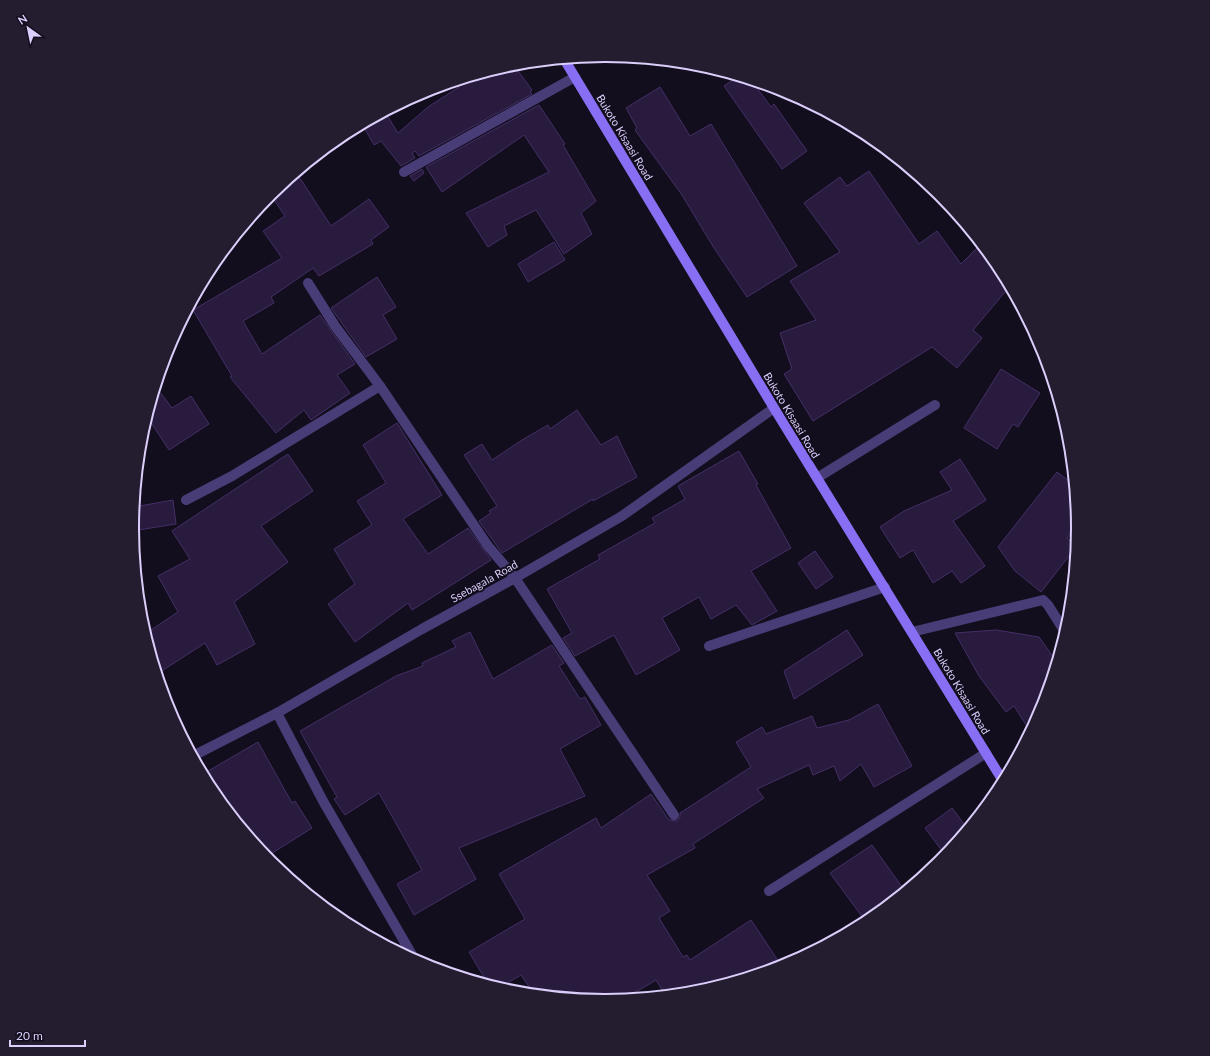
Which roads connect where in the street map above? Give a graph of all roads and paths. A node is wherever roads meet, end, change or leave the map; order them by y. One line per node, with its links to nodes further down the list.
1 (567, 64): 2 (main road, Bukoto Kisaasi Road)
2 (575, 77): 3 (street); 7 (main road, Bukoto Kisaasi Road)
3 (404, 172)
4 (308, 283): 5 (street)
5 (380, 386): 9 (street); 10 (street)
6 (935, 405): 8 (street)
7 (774, 408): 8 (main road, Bukoto Kisaasi Road); 10 (street, Ssebagala Road)
8 (817, 478): 11 (main road, Bukoto Kisaasi Road)
9 (186, 500)
10 (515, 578): 15 (street, Ssebagala Road); 19 (street)
11 (885, 588): 13 (main road, Bukoto Kisaasi Road); 14 (street)
12 (1061, 625): 13 (street)
13 (912, 632): 16 (main road, Bukoto Kisaasi Road)
14 (709, 646)
15 (277, 714): 17 (street, Ssebagala Road); 21 (street)
16 (986, 753): 18 (main road, Bukoto Kisaasi Road); 20 (street)
17 (197, 754)
18 (1000, 775)
19 (674, 815)
20 (769, 891)
21 (410, 951)

